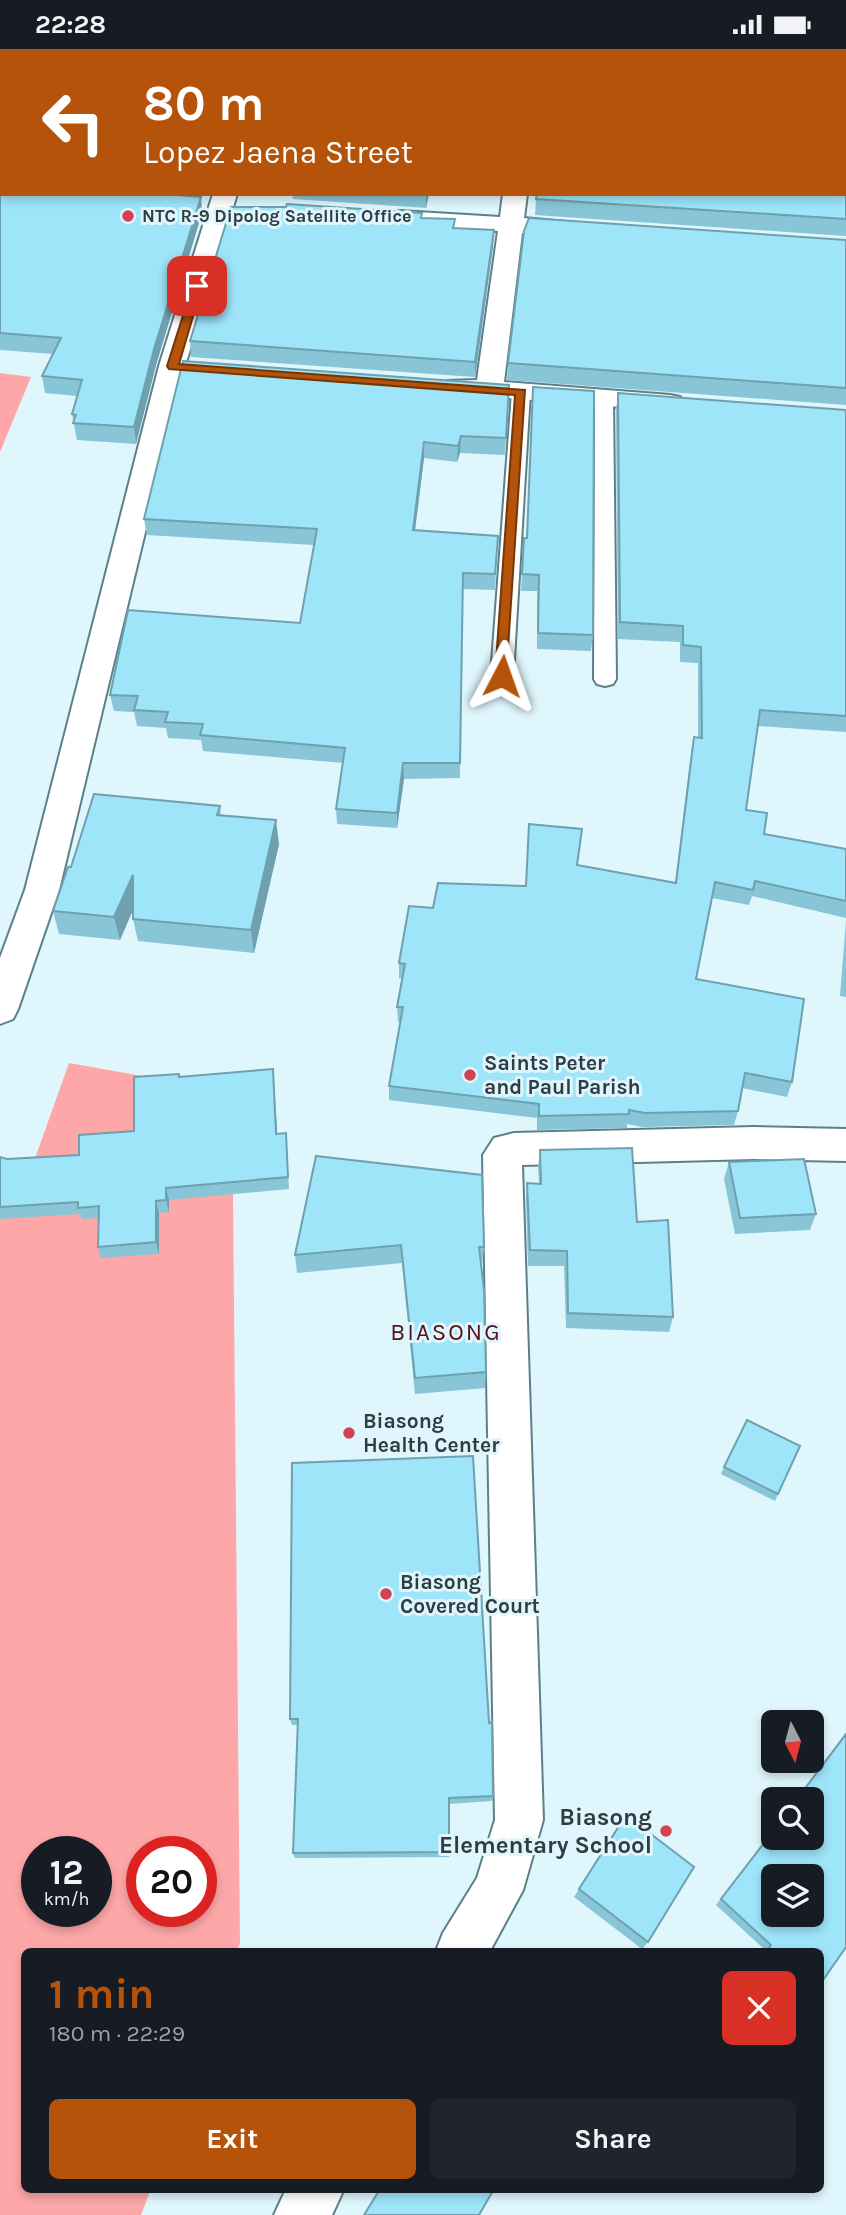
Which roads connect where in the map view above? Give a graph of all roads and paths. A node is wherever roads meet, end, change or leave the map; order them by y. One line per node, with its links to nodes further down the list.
1 (515, 196): 6 (street)
2 (223, 200): 3 (street); 4 (street); 15 (street)
3 (195, 204)
4 (249, 208)
5 (373, 216): 6 (street)
6 (511, 225): 7 (street); 9 (street)
7 (595, 230)
8 (434, 386): 9 (street)
9 (489, 390): 10 (street)
10 (521, 392): 11 (street); 13 (lane)
11 (604, 398): 12 (street); 14 (lane)
12 (698, 405)
13 (502, 676)
14 (605, 679)
15 (0, 1009)
16 (846, 1145): 17 (street)
17 (463, 1948)
18 (315, 2193): 19 (street)
19 (301, 2215)

